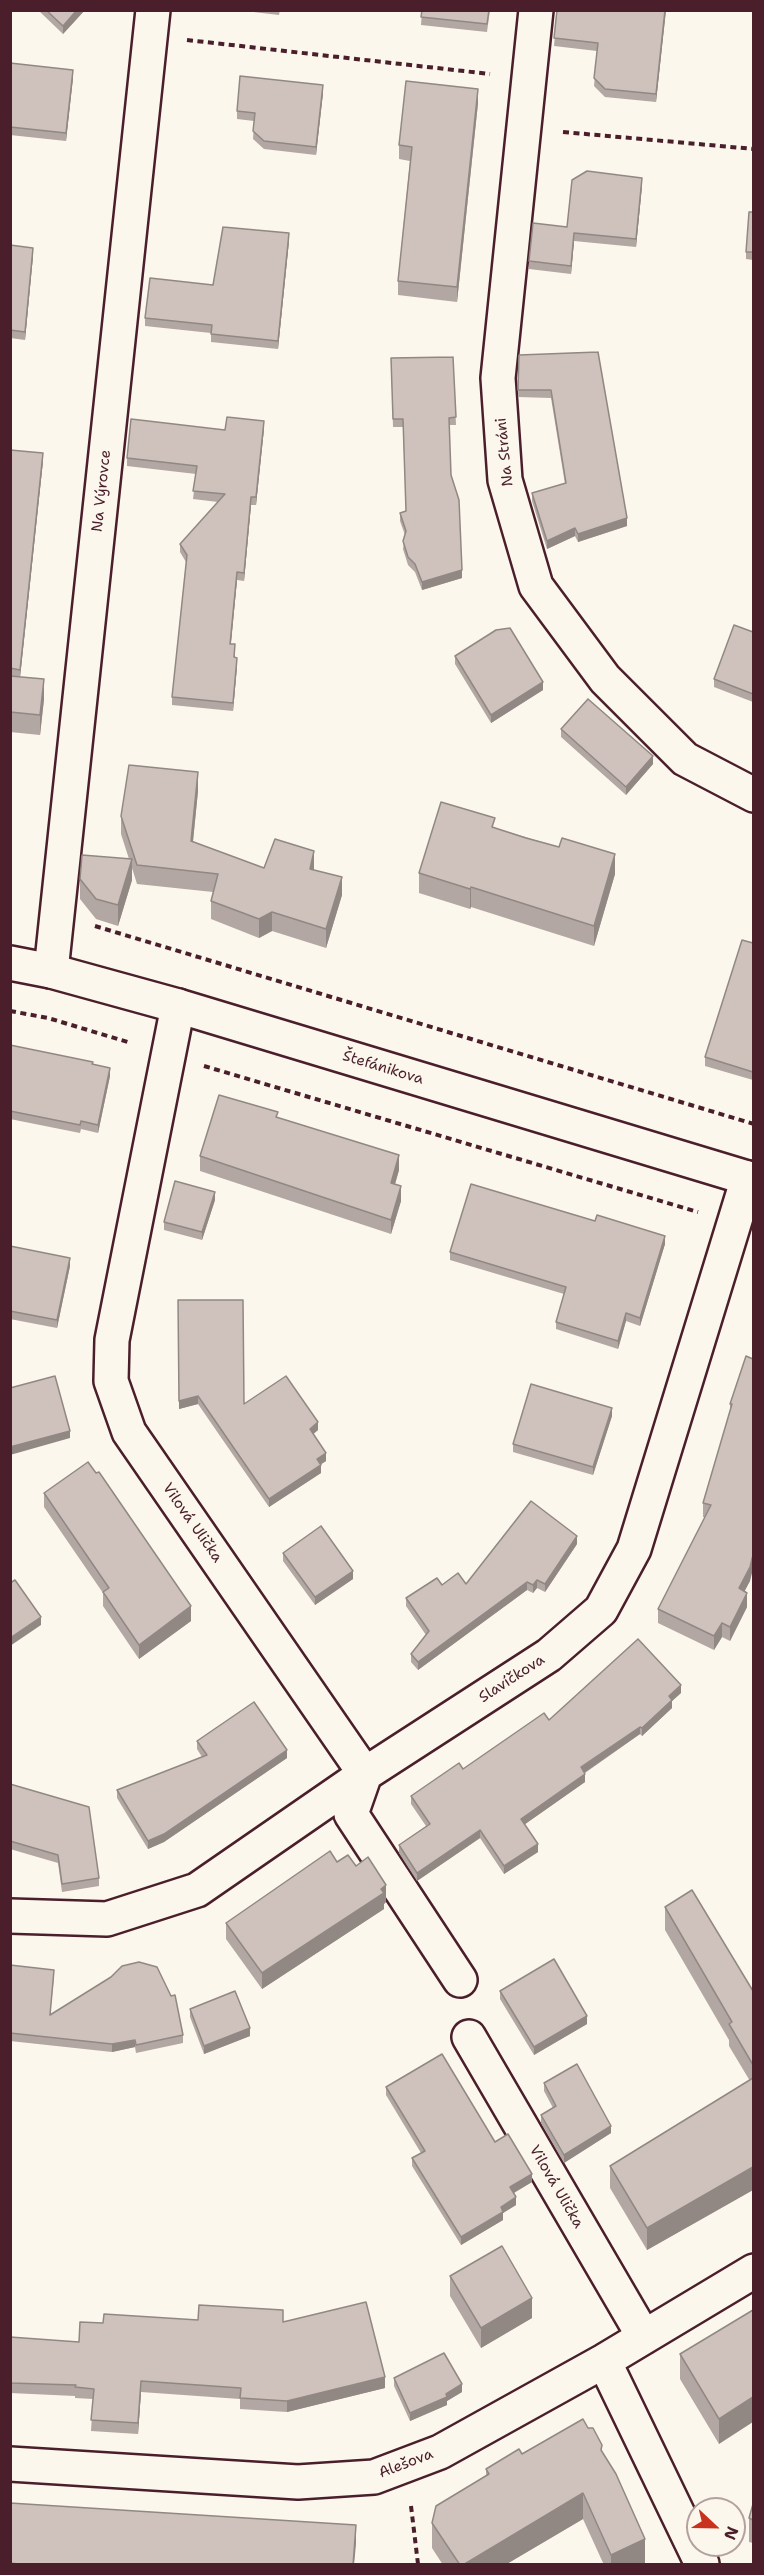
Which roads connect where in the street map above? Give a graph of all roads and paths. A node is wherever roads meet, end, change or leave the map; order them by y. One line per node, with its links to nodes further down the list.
1 (536, 10): 3 (street, Na Stráni)
2 (152, 23): 3 (path); 9 (street, Na Výrovce)
3 (529, 78): 4 (street, Na Stráni)
4 (525, 128): 5 (path); 6 (street, Na Stráni)
5 (753, 149)
6 (753, 795)
7 (92, 924): 14 (path)
8 (10, 963): 9 (street, Štefánikova)
9 (51, 971): 10 (street, Štefánikova)
10 (178, 1006): 15 (street, Štefánikova); 17 (street, Vilová Ulička)
11 (10, 1011): 12 (path)
12 (133, 1044)
13 (203, 1066): 16 (path)
14 (753, 1124)
15 (751, 1179): 17 (street, Slavíčkova)
16 (704, 1214)
17 (365, 1774): 18 (street, Slavíčkova); 19 (street)
18 (10, 1916)
19 (460, 1980)
20 (469, 2037): 22 (street, Vilová Ulička)
21 (753, 2271): 22 (street, Alešova)
22 (644, 2337): 23 (street, Alešova)
23 (604, 2361): 25 (street, Alešova); 27 (street)
24 (10, 2464): 25 (street, Alešova)
25 (405, 2465): 26 (path)
26 (418, 2565)
27 (702, 2565)

